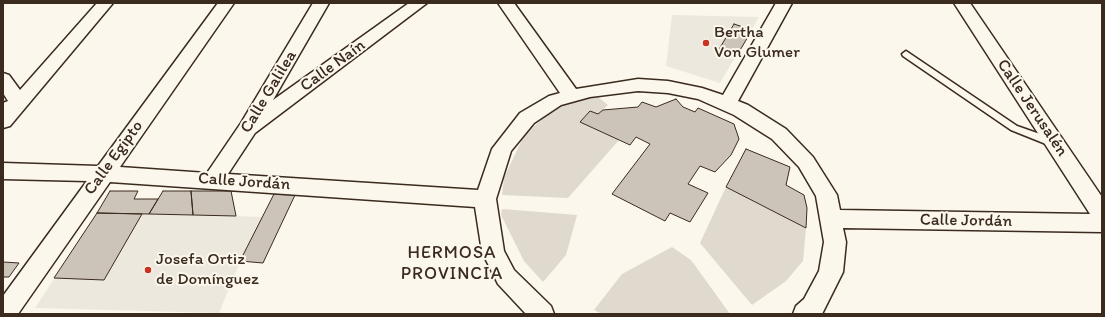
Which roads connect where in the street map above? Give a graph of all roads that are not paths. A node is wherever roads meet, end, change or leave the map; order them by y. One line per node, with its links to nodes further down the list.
1 (106, 3): 12 (street)
2 (226, 3): 17 (street, Calle Egipto)
3 (321, 3): 14 (street, Calle Galilea)
4 (419, 3): 14 (street, Calle Naín)
5 (506, 3): 10 (street)
6 (784, 3): 11 (street)
7 (962, 3): 15 (street, Calle Jerusalén)
8 (906, 54): 15 (lane)
9 (3, 79): 12 (street)
10 (571, 94): 11 (street); 19 (street)
11 (727, 104): 21 (street)
12 (11, 106): 13 (street)
13 (3, 121)
14 (248, 128): 18 (street, Calle Galilea)
15 (1056, 144): 20 (street, Calle Jerusalén)
16 (3, 172): 17 (street, Calle Jordán)
17 (103, 174): 18 (street, Calle Jordán); 23 (street, Calle Egipto)
18 (213, 180): 19 (street, Calle Jordán)
19 (485, 199): 24 (street)
20 (1102, 214)
21 (831, 219): 22 (street, Calle Jordán); 25 (street)
22 (1102, 223)
23 (4, 314)
24 (542, 314)
25 (805, 314)

